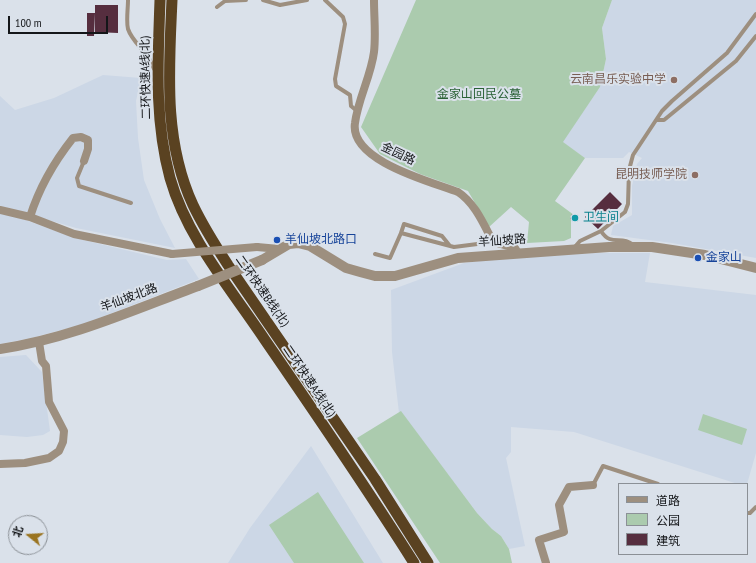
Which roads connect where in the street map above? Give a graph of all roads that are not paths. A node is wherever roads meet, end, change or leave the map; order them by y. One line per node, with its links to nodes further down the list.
1 (128, 0): 12 (lane)
2 (160, 0): 12 (highway, 二环快速A线(北))
3 (172, 0): 38 (highway, 二环快速B线(北))
4 (246, 0): 9 (lane)
5 (263, 0): 6 (lane)
6 (307, 0)
7 (325, 0): 13 (lane)
8 (374, 0): 13 (street, 金园路)
9 (217, 7)
10 (756, 14): 14 (lane)
11 (756, 36): 14 (lane)
12 (157, 78): 37 (highway, 二环快速A线(北))
13 (357, 111): 21 (street, 金园路)
14 (656, 120): 19 (lane)
15 (84, 161): 16 (lane); 18 (street)
16 (131, 203)
17 (0, 210): 18 (street)
18 (30, 218): 24 (street, bridge)
19 (601, 231): 23 (lane); 25 (lane)
20 (401, 233): 22 (lane); 22 (lane); 27 (lane)
21 (493, 242): 22 (lane); 26 (street)
22 (450, 246)
23 (632, 247): 25 (street, 羊仙坡路); 29 (street, 羊仙坡路)
24 (279, 249): 26 (street, 羊仙坡路); 28 (street, 羊仙坡路)
25 (573, 249): 26 (street, 羊仙坡路)
26 (518, 253)
27 (375, 254)
28 (262, 260): 30 (street, 羊仙坡北路, bridge)
29 (756, 268)
30 (39, 342): 31 (street, 羊仙坡北路); 32 (street)
31 (0, 349)
32 (0, 464)
33 (655, 483): 34 (lane)
34 (593, 485): 39 (street)
35 (756, 507): 36 (lane)
36 (748, 513)
37 (414, 563)
38 (428, 563)
39 (546, 563)

